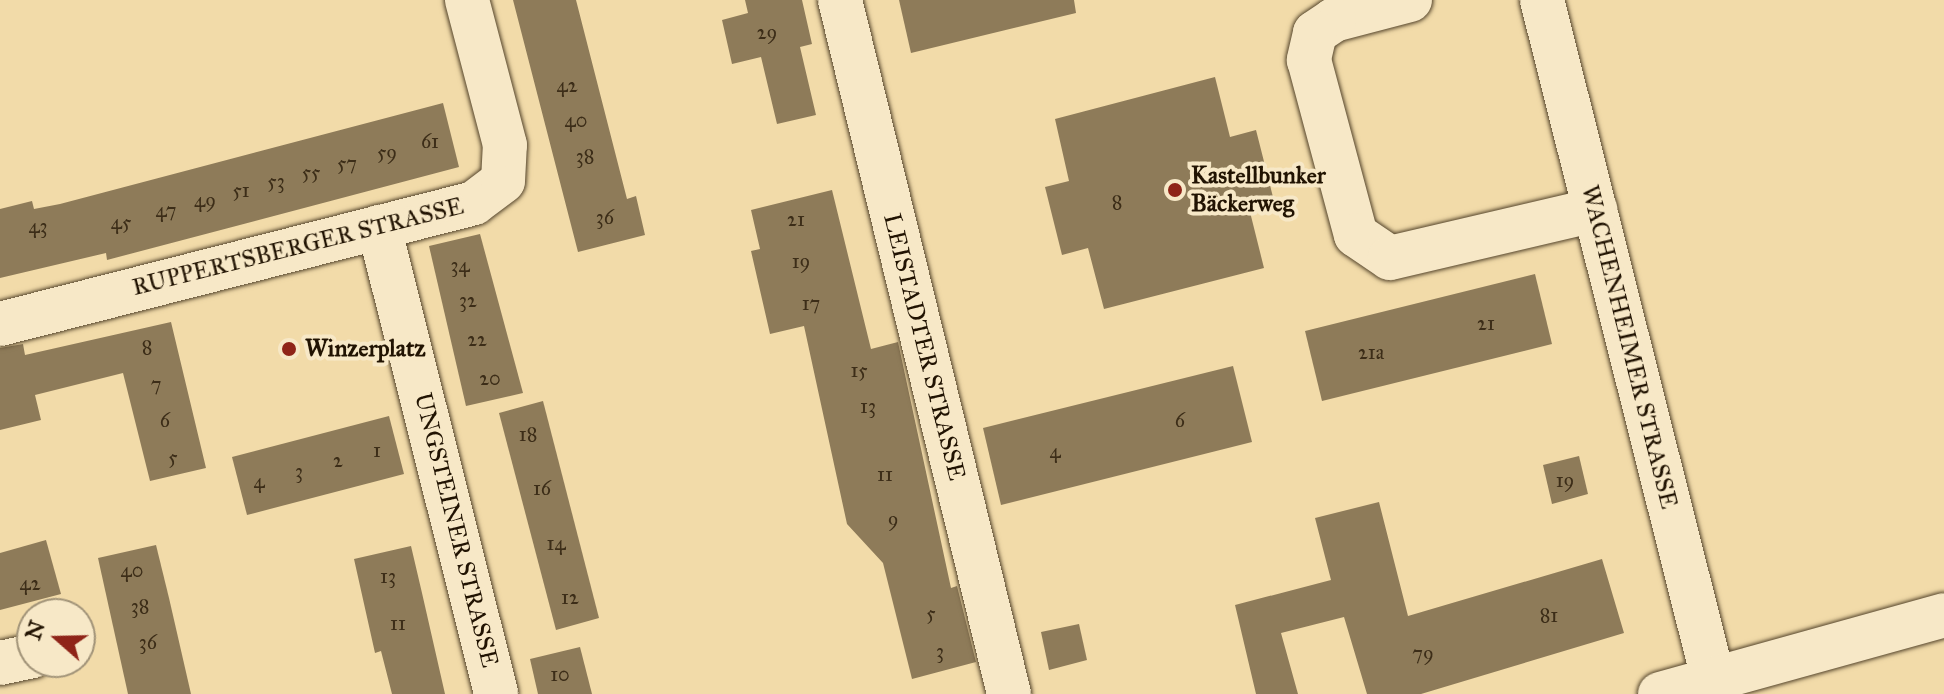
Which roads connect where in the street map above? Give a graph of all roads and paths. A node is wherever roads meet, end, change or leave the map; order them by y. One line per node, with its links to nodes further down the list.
1 (467, 0): 6 (street, RUPPERTSBERGER STRASSE)
2 (840, 0): 11 (street, LEISTADTER STRASSE)
3 (1410, 0): 5 (street)
4 (1542, 0): 5 (street, WACHENHEIMER STRASSE)
5 (1595, 210): 9 (street, WACHENHEIMER STRASSE)
6 (379, 227): 7 (street, RUPPERTSBERGER STRASSE); 10 (street, UNGSTEINER STRASSE)
7 (0, 324)
8 (1944, 615): 9 (street)
9 (1715, 687): 12 (street)
10 (496, 694)
11 (1009, 694)
12 (1660, 694)

